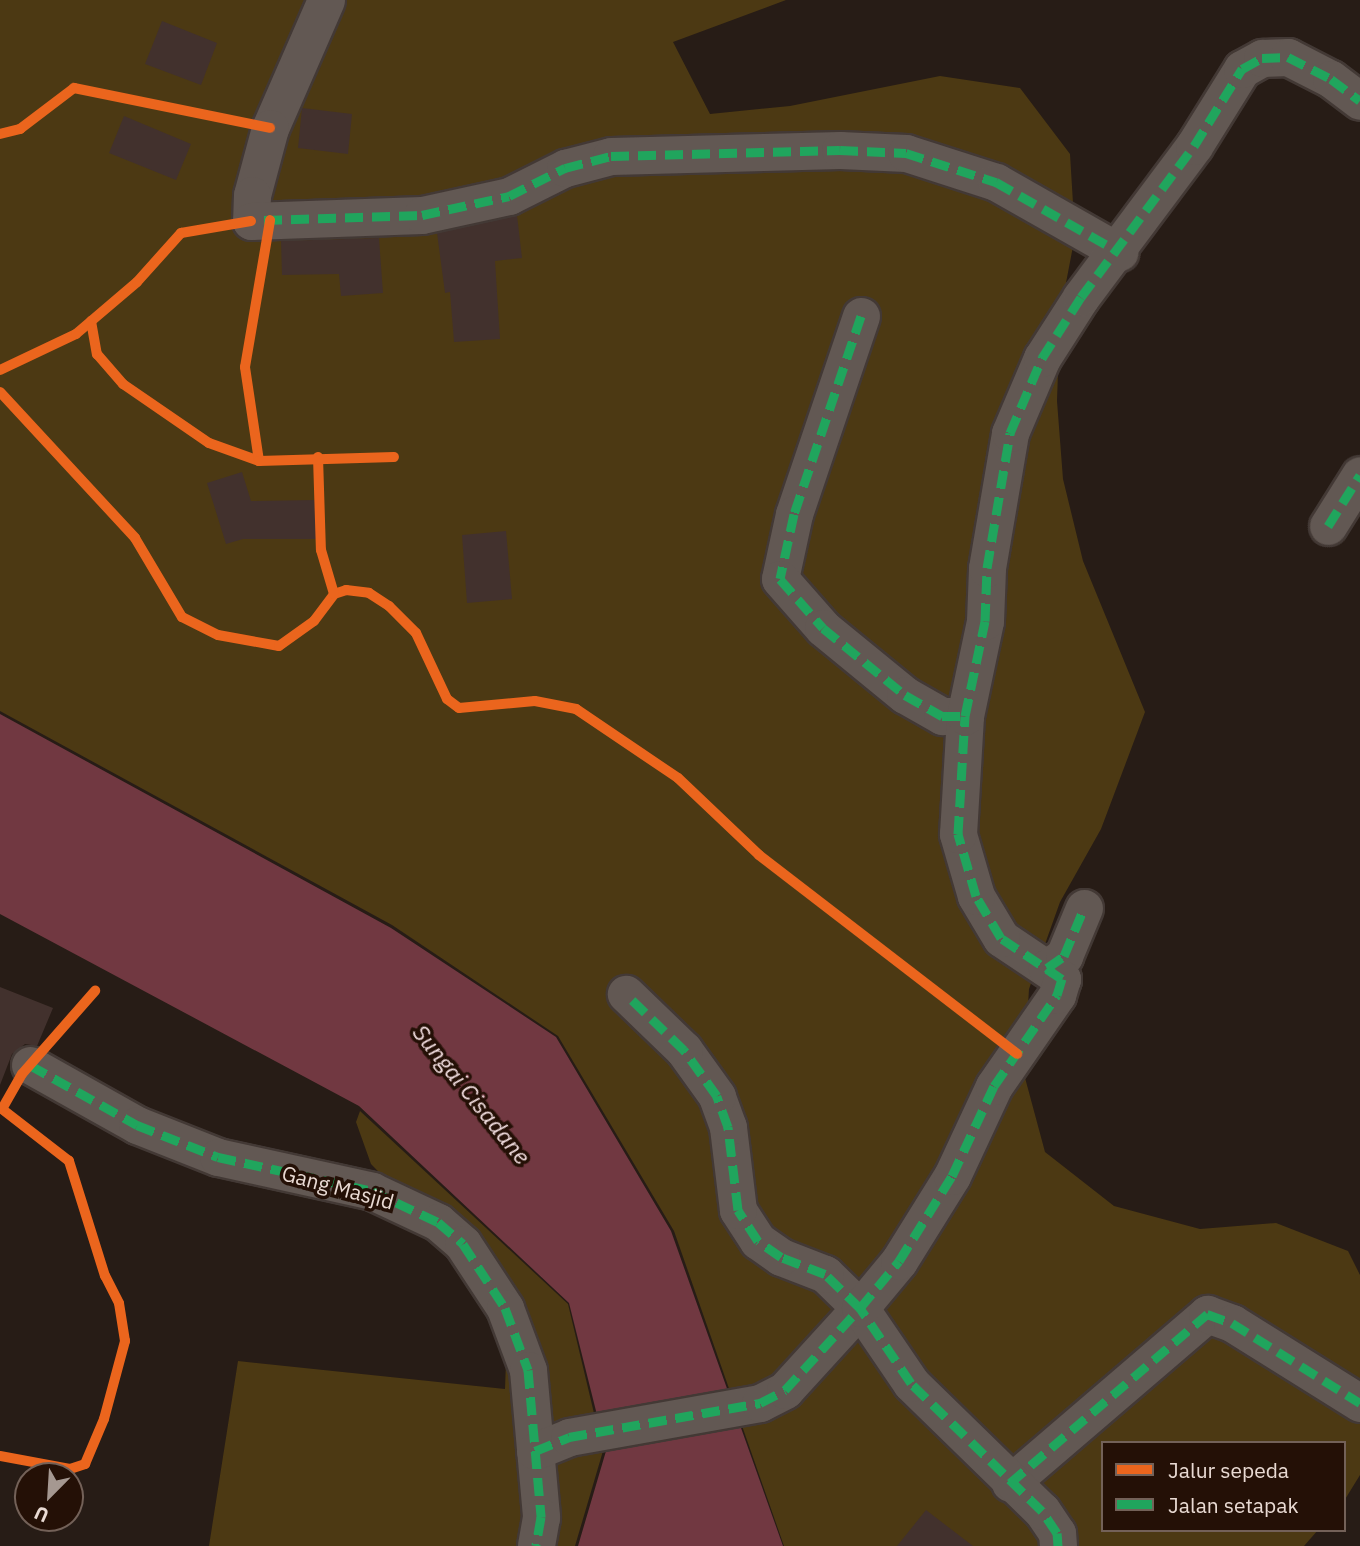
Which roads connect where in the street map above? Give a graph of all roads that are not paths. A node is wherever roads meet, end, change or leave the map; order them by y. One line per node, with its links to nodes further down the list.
1 (326, 0): 3 (street)
2 (1360, 100): 3 (street)
3 (1119, 252): 7 (street)
4 (861, 316): 7 (street)
5 (1360, 475): 6 (street)
6 (1328, 526)
7 (965, 716): 9 (street)
8 (1084, 908): 9 (street)
9 (1062, 979): 12 (street)
10 (626, 995): 12 (street)
11 (30, 1065): 14 (street, Gang Masjid)
12 (860, 1308): 14 (street); 15 (street)
13 (1360, 1403): 15 (street)
14 (535, 1451): 16 (street, Gang Masjid)
15 (1010, 1483): 17 (street)
16 (536, 1546)
17 (1058, 1546)

